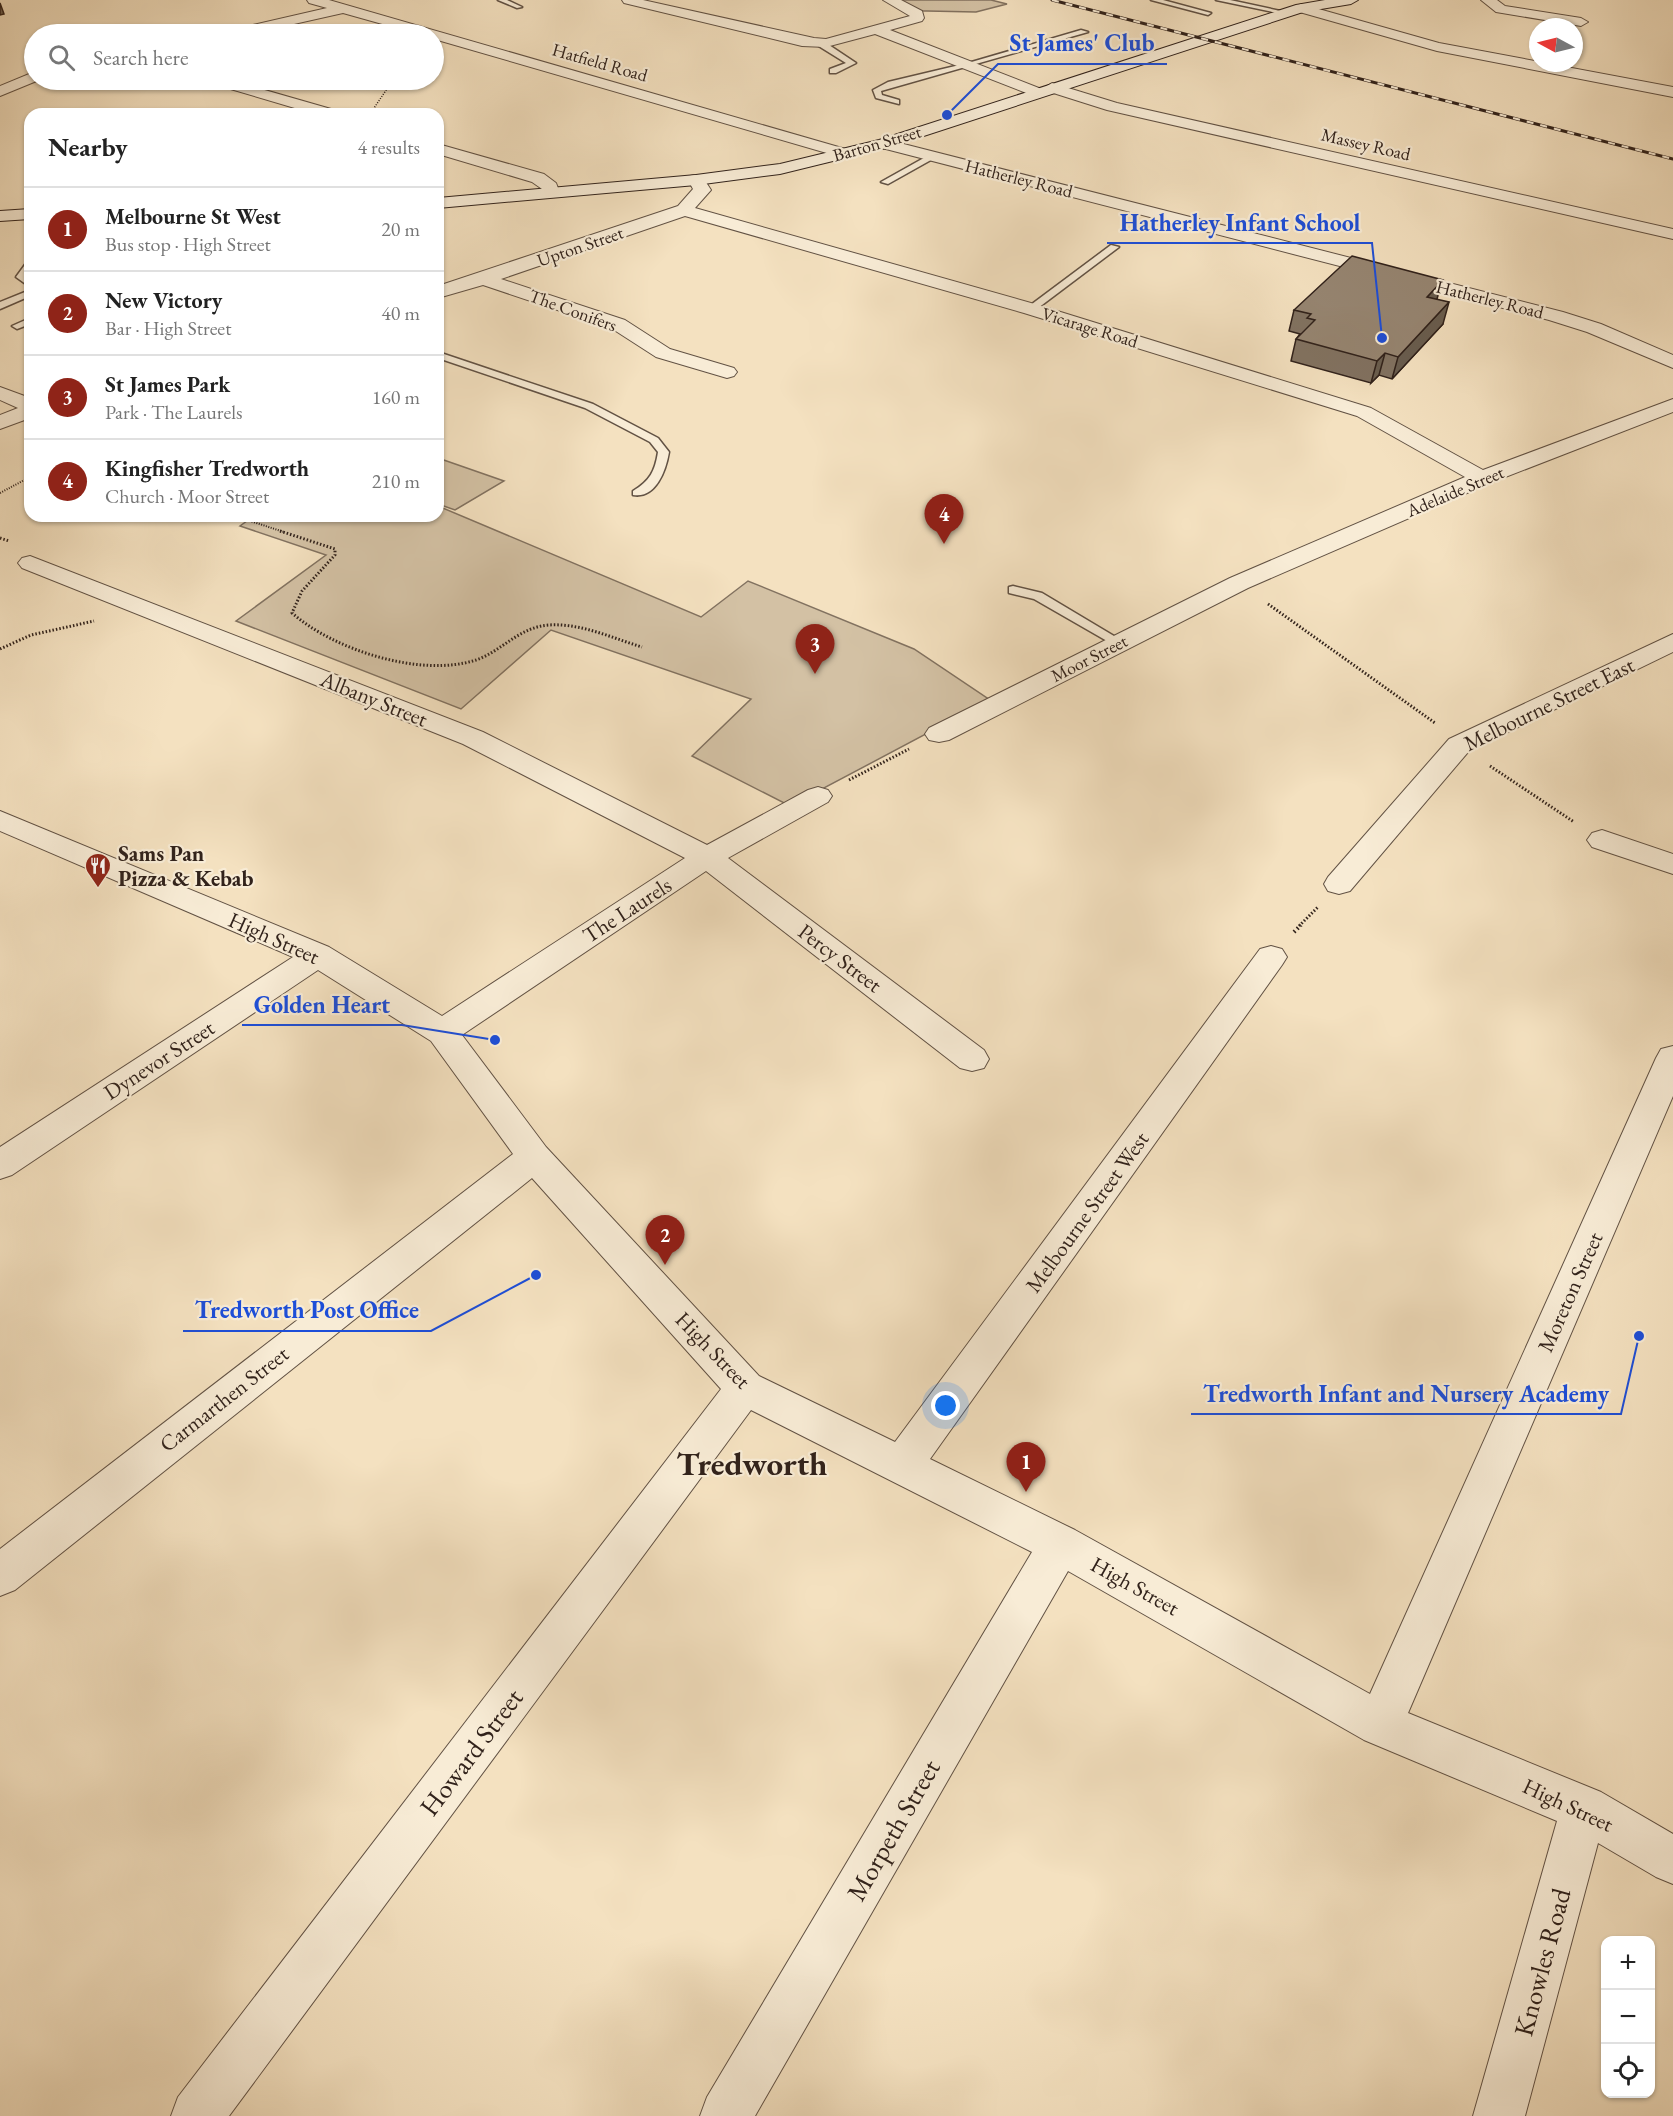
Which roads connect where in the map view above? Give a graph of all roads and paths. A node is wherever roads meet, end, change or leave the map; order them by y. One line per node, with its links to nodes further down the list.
1 (314, 0): 11 (street, Hatfield Road)
2 (501, 0): 10 (lane)
3 (629, 0): 20 (street)
4 (890, 0): 17 (street)
5 (1154, 0): 13 (lane)
6 (1219, 0): 12 (lane)
7 (1351, 0): 12 (street, Barton Street)
8 (1488, 0): 14 (street)
9 (368, 3): 11 (street)
10 (519, 7)
11 (345, 8): 15 (street); 16 (street, Hatfield Road)
12 (1294, 10): 27 (street, Barton Street); 28 (street)
13 (1208, 13)
14 (1556, 18)
15 (275, 24)
16 (400, 24)
17 (877, 30): 20 (street); 21 (street, Massey Road)
18 (1084, 32): 21 (lane)
19 (444, 37): 34 (street, Hatfield Road)
20 (819, 43): 22 (lane)
21 (970, 65): 27 (street, Massey Road); 29 (lane)
22 (833, 71)
23 (24, 81): 26 (street)
24 (249, 90): 30 (street)
25 (386, 90): 31 (path)
26 (0, 91)
27 (1045, 91): 32 (street, Barton Street); 43 (street, Massey Road)
28 (1673, 92)
29 (896, 102)
30 (311, 108)
31 (374, 108)
32 (884, 144): 34 (street, Barton Street); 35 (street, Hatherley Road)
33 (444, 152): 38 (street)
34 (843, 153): 36 (street, Barton Street)
35 (934, 156): 37 (lane); 53 (street, Hatherley Road)
36 (696, 180): 38 (street, Barton Street); 40 (street)
37 (885, 182)
38 (551, 194): 39 (street, Barton Street)
39 (444, 203)
40 (684, 210): 45 (street, Upton Street); 49 (street, Vicarage Road)
41 (24, 214): 42 (street)
42 (0, 216)
43 (1673, 234)
44 (1114, 247): 49 (lane)
45 (483, 279): 46 (street, Upton Street); 54 (street, The Conifers)
46 (444, 290)
47 (24, 296): 48 (lane)
48 (0, 306)
49 (1031, 309): 60 (street, Vicarage Road)
50 (24, 323): 51 (lane)
51 (17, 326)
52 (444, 357): 63 (lane)
53 (1673, 362)
54 (727, 372)
55 (0, 393): 56 (street)
56 (24, 403)
57 (1673, 405): 60 (street, Adelaide Street)
58 (24, 413): 59 (street)
59 (0, 423)
60 (1482, 478): 66 (street, Adelaide Street)
61 (24, 480): 62 (path)
62 (0, 493)
63 (637, 493)
64 (253, 522): 71 (path)
65 (30, 563): 68 (street, Albany Street)
66 (1239, 583): 69 (street, Moor Street); 74 (path)
67 (1013, 590): 69 (lane)
68 (109, 594): 72 (path); 78 (street, Albany Street)
69 (1118, 642): 73 (street, Moor Street)
70 (1673, 642): 74 (street, Melbourne Street East)
71 (642, 647)
72 (0, 650)
73 (939, 734): 75 (path)
74 (1460, 745): 77 (path); 80 (street, Melbourne Street East)
75 (818, 796): 78 (street, The Laurels)
76 (0, 820): 81 (street, High Street)
77 (1602, 840): 79 (street)
78 (707, 857): 83 (street, The Laurels); 85 (street, Percy Street)
79 (1673, 864)
80 (1339, 884): 82 (path)
81 (318, 956): 83 (street, High Street); 87 (street, Dynevor Street)
82 (1271, 957): 89 (street, Melbourne Street West)
83 (442, 1032): 86 (street, High Street)
84 (1673, 1058): 92 (street, Moreton Street)
85 (972, 1059)
86 (534, 1157): 88 (street, High Street); 91 (street, Carmarthen Street)
87 (0, 1165)
88 (745, 1388): 89 (street, High Street); 95 (street, Howard Street)
89 (902, 1466): 90 (street, High Street)
90 (1060, 1544): 92 (street, High Street); 96 (street, Morpeth Street)
91 (0, 1575)
92 (1380, 1724): 93 (street, High Street)
93 (1584, 1809): 94 (street, High Street); 97 (street, Knowles Road)
94 (1673, 1860)
95 (197, 2116)
96 (726, 2116)
97 (1499, 2116)

